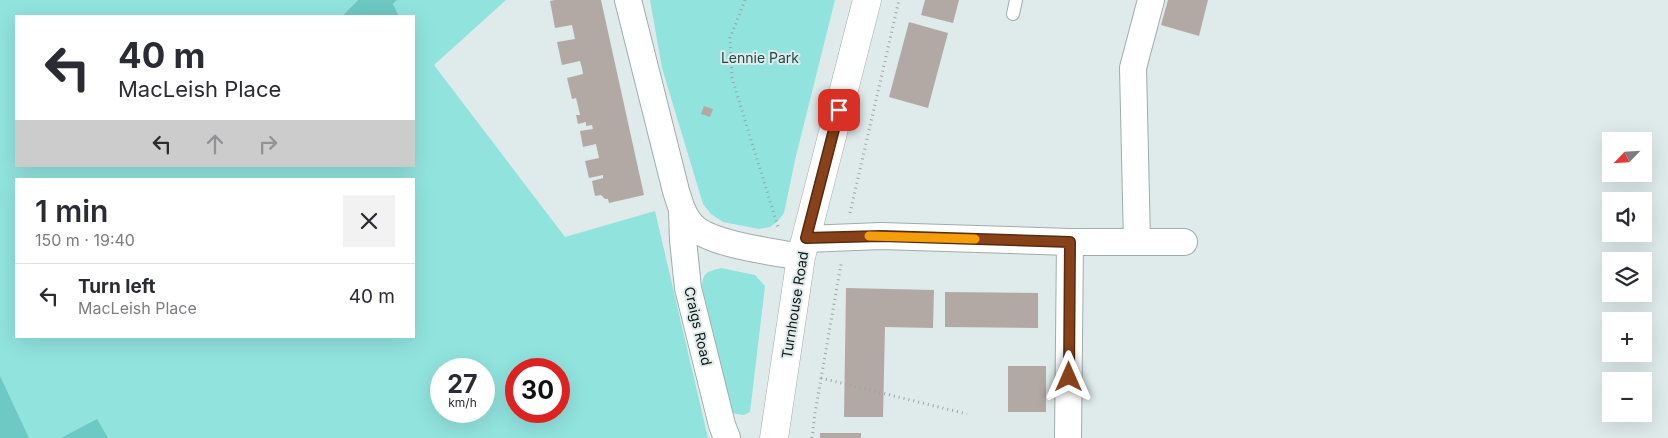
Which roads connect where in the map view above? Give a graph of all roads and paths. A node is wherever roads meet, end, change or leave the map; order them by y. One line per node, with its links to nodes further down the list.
1 (628, 0): 7 (street, Craigs Road)
2 (745, 0): 11 (path)
3 (867, 0): 11 (street, Turnhouse Road)
4 (1016, 0): 6 (lane)
5 (1151, 0): 9 (street)
6 (1012, 14)
7 (682, 211): 11 (street, Craigs Road); 14 (street, Craigs Road)
8 (1070, 242): 9 (street, Craigs Road); 11 (street, Craigs Road); 16 (street)
9 (1137, 242): 10 (street, Craigs Road)
10 (1184, 242)
11 (798, 250): 15 (street, Turnhouse Road)
12 (821, 378): 13 (path)
13 (967, 414)
14 (727, 438)
15 (774, 438)
16 (1068, 438)

